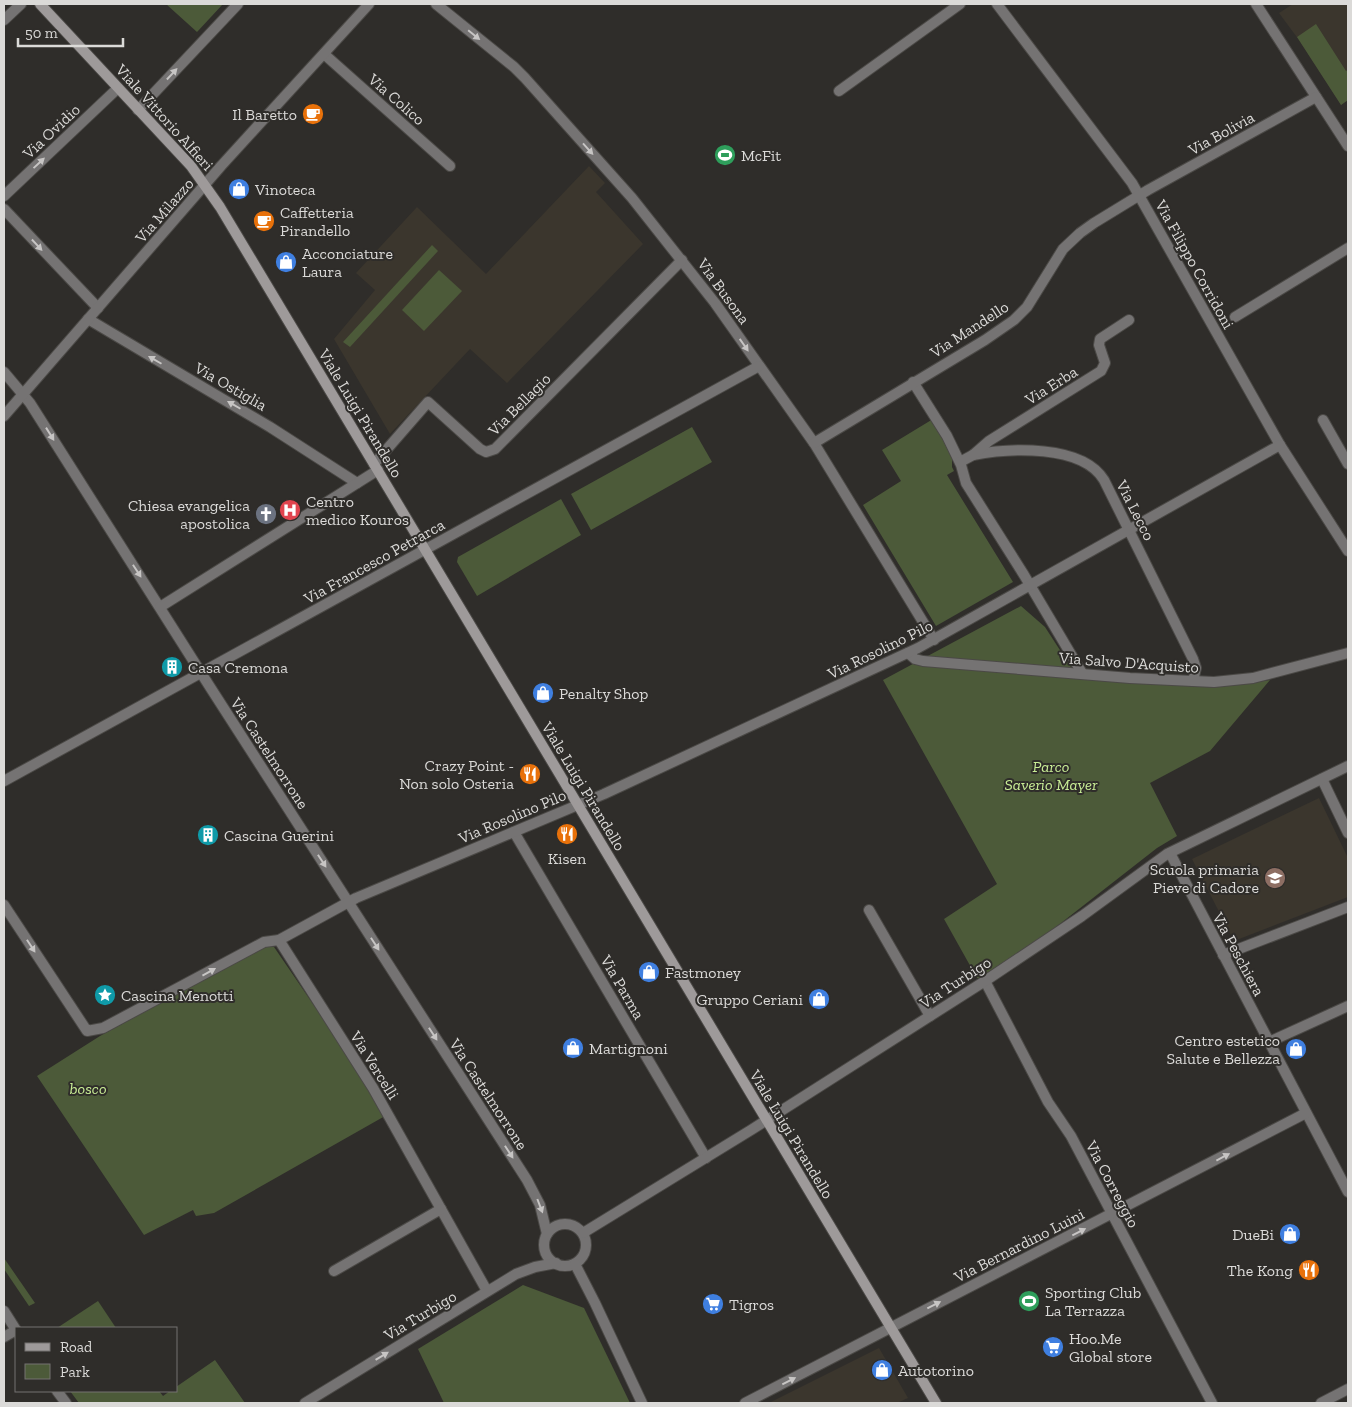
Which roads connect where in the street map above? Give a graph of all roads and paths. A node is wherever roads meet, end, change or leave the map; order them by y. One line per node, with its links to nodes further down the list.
1 (22, 4): 9 (street)
2 (40, 4): 11 (main road, Viale Vittorio Alfieri)
3 (238, 4): 14 (street, one-way to 3)
4 (436, 4): 22 (street, Via Busona, one-way to 22)
5 (960, 4): 12 (street)
6 (997, 4): 19 (street, Via Filippo Corridoni)
7 (1256, 4): 13 (street)
8 (366, 5): 10 (street, Via Milazzo)
9 (4, 20)
10 (324, 54): 16 (street, Via Colico); 17 (street, Via Milazzo)
11 (118, 88): 14 (main road, Viale Vittorio Alfieri); 18 (street, Via Ovidio, one-way to 11)
12 (839, 92)
13 (1316, 97): 15 (street); 19 (street, Via Bolivia)
14 (138, 110): 17 (main road, Viale Vittorio Alfieri)
15 (1348, 146)
16 (450, 166)
17 (206, 185): 23 (street, Via Milazzo); 38 (main road, Viale Luigi Pirandello)
18 (4, 196)
19 (1140, 196): 29 (street, Via Mandello); 34 (street, Via Filippo Corridoni)
20 (4, 209): 23 (street, one-way to 23)
21 (1348, 248): 24 (street)
22 (682, 260): 27 (street, Via Busona, one-way to 27); 38 (street, Via Bellagio)
23 (98, 308): 25 (street, Via Milazzo)
24 (1235, 318)
25 (88, 319): 30 (street, Via Milazzo); 39 (street, Via Ostiglia, one-way to 25)
26 (1129, 320): 35 (street, Via Erba)
27 (759, 366): 33 (street, Via Busona); 41 (street, Via Francesco Petrarca)
28 (4, 372): 30 (street, Via Castelmorrone)
29 (913, 382): 33 (street, Via Mandello); 36 (street)
30 (23, 393): 31 (street, Via Milazzo); 44 (street, Via Castelmorrone, one-way to 44)
31 (4, 416)
32 (1323, 420): 37 (street)
33 (814, 443): 45 (street, Via Busona)
34 (1280, 445): 40 (street, Via Rosolino Pilo); 42 (street, Via Filippo Corridoni)
35 (973, 455): 36 (street, Via Erba); 40 (street, Via Lecco)
36 (960, 462): 43 (street)
37 (1348, 464)
38 (376, 467): 39 (street); 41 (main road, Viale Luigi Pirandello)
39 (357, 483): 44 (street)
40 (1129, 530): 43 (street, Via Rosolino Pilo); 50 (street, Via Lecco)
41 (426, 550): 48 (street, Via Francesco Petrarca); 54 (main road, Viale Luigi Pirandello)
42 (1348, 551)
43 (1030, 587): 45 (street, Via Rosolino Pilo); 49 (street)
44 (160, 607): 48 (street, Via Castelmorrone)
45 (934, 640): 46 (street, Via Rosolino Pilo)
46 (908, 653): 49 (street, Via Salvo D'Acquisto); 54 (street, Via Rosolino Pilo)
47 (1348, 653): 50 (street, Via Salvo D'Acquisto)
48 (201, 672): 53 (street, Via Francesco Petrarca); 58 (street, Via Castelmorrone, one-way to 58)
49 (1082, 673): 50 (street, Via Salvo D'Acquisto)
50 (1193, 681)
51 (1348, 766): 52 (street, Via Turbigo)
52 (1322, 778): 56 (street); 57 (street, Via Turbigo)
53 (4, 782)
54 (579, 804): 55 (street, Via Rosolino Pilo); 69 (main road, Viale Luigi Pirandello)
55 (514, 832): 58 (street, Via Rosolino Pilo); 70 (street, Via Parma)
56 (1348, 833)
57 (1170, 852): 63 (street, Via Peschiera); 64 (street, Via Turbigo)
58 (348, 903): 62 (street, Via Rosolino Pilo); 75 (street, Via Castelmorrone, one-way to 75)
59 (4, 905): 62 (street, Via Rosolino Pilo, one-way to 62)
60 (1348, 907): 63 (street)
61 (869, 910): 66 (street)
62 (279, 940): 72 (street, Via Vercelli)
63 (1223, 954): 67 (street, Via Peschiera)
64 (985, 981): 66 (street, Via Turbigo); 73 (street, Via Correggio)
65 (1348, 1006): 67 (street)
66 (930, 1016): 69 (street, Via Turbigo)
67 (1269, 1042): 68 (street, Via Peschiera)
68 (1306, 1113): 71 (street, Via Peschiera); 73 (street, Via Bernardino Luini, one-way to 68)
69 (767, 1120): 70 (street, Via Turbigo); 82 (main road, Viale Luigi Pirandello)
70 (706, 1158): 74 (street, Via Turbigo)
71 (1348, 1192)
72 (441, 1209): 78 (street); 79 (street, Via Vercelli)
73 (1112, 1214): 82 (street, Via Bernardino Luini, one-way to 73); 92 (street, Via Correggio)
74 (583, 1233): 75 (street); 77 (street)
75 (547, 1234): 76 (street)
76 (556, 1263): 77 (street); 79 (street, Via Turbigo)
77 (575, 1264): 89 (street)
78 (334, 1271)
79 (487, 1292): 88 (street, Via Turbigo, one-way to 79)
80 (4, 1311): 81 (street)
81 (15, 1328)
82 (891, 1328): 90 (street, Via Bernardino Luini, one-way to 82); 91 (main road, Viale Luigi Pirandello)
83 (15, 1331): 84 (street)
84 (4, 1337)
85 (1348, 1389): 93 (street)
86 (58, 1392): 87 (street)
87 (66, 1403)
88 (305, 1403)
89 (642, 1403)
90 (745, 1403)
91 (936, 1403)
92 (1212, 1403)
93 (1321, 1403)

